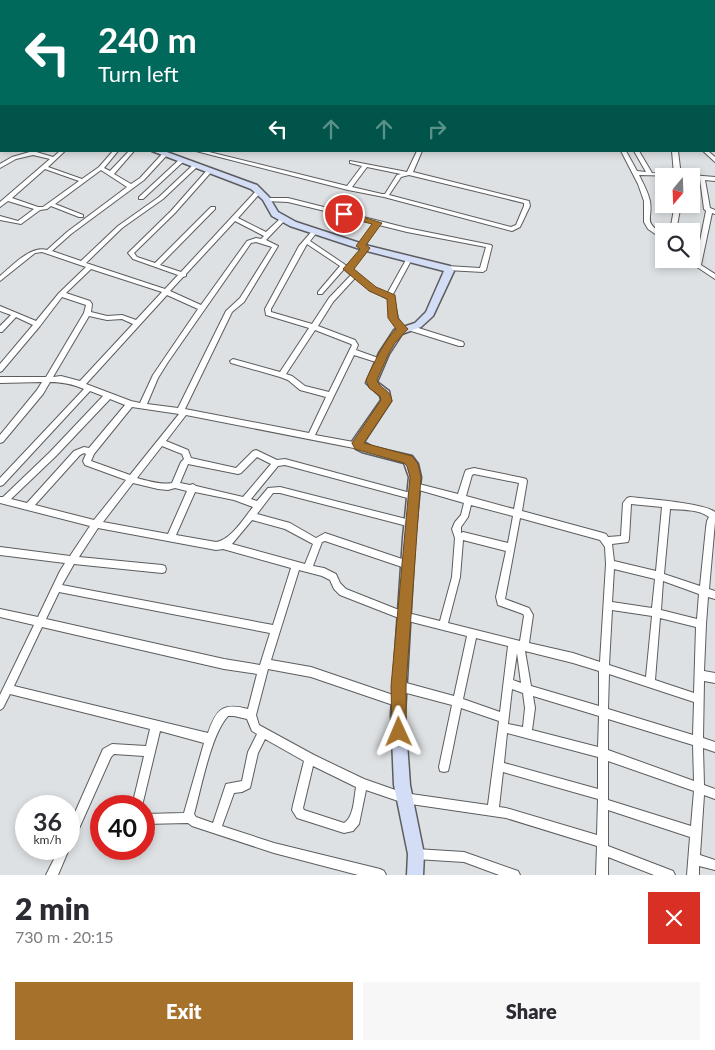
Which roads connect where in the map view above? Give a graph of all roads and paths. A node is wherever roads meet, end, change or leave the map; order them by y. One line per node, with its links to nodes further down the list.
1 (63, 152): 10 (street)
2 (115, 152): 17 (street)
3 (131, 152): 22 (street)
4 (160, 152): 11 (street); 29 (street)
5 (202, 152): 28 (street)
6 (419, 152): 20 (street)
7 (624, 152): 21 (street)
8 (637, 152): 23 (street)
9 (675, 152): 18 (street)
10 (54, 159): 15 (street); 16 (street)
11 (182, 160): 13 (street); 32 (street)
12 (352, 162): 14 (street)
13 (196, 165): 19 (street); 35 (street)
14 (365, 165): 20 (street); 28 (street)
15 (0, 166)
16 (44, 167): 27 (street); 33 (street)
17 (101, 168): 22 (street); 27 (street)
18 (676, 168)
19 (210, 170): 30 (street); 54 (street)
20 (408, 173): 31 (street); 31 (street)
21 (636, 173): 23 (street); 46 (street)
22 (111, 174): 29 (street)
23 (650, 174): 24 (street)
24 (655, 174)
25 (702, 178): 26 (street); 39 (street)
26 (715, 179)
27 (83, 181): 34 (street)
28 (348, 188): 31 (street)
29 (129, 189): 32 (street); 50 (street)
30 (263, 195): 41 (street); 43 (street); 44 (street)
31 (385, 196)
32 (141, 198): 35 (street)
33 (8, 199): 36 (street); 38 (street)
34 (50, 204): 38 (street); 40 (street)
35 (152, 204): 53 (street)
36 (0, 205)
37 (213, 208): 54 (street)
38 (38, 209): 42 (street)
39 (712, 212): 51 (street)
40 (81, 216)
41 (234, 218): 47 (street); 59 (street)
42 (1, 219)
43 (283, 219): 45 (street); 47 (street)
44 (377, 223): 49 (street); 57 (street)
45 (315, 231): 48 (street); 49 (street)
46 (655, 232)
47 (265, 238): 67 (street); 88 (street)
48 (306, 241): 58 (street); 72 (street)
49 (363, 247): 52 (street); 58 (street)
50 (48, 252): 53 (street); 61 (street)
51 (700, 257)
52 (409, 258): 57 (street); 65 (street)
53 (82, 263): 55 (street)
54 (156, 265): 59 (street)
55 (90, 266): 62 (street); 64 (street)
56 (700, 266): 60 (street)
57 (447, 268): 73 (street)
58 (348, 270): 63 (street); 65 (street); 72 (street)
59 (184, 275): 62 (street)
60 (715, 277)
61 (0, 279)
62 (168, 292): 67 (street); 70 (street)
63 (320, 293)
64 (60, 294): 68 (street); 71 (street)
65 (389, 296): 73 (street)
66 (0, 308): 69 (street)
67 (202, 308): 87 (street)
68 (87, 313): 70 (street); 81 (street)
69 (16, 314): 71 (street); 74 (street)
70 (138, 323): 83 (street)
71 (38, 324): 79 (street)
72 (314, 327): 76 (street); 80 (street)
73 (406, 329): 75 (street); 78 (street)
74 (0, 330)
75 (460, 344)
76 (353, 352): 78 (street); 84 (street)
77 (233, 361): 80 (street)
78 (379, 361): 92 (street)
79 (0, 369)
80 (282, 375): 84 (street)
81 (48, 379): 82 (street); 83 (street); 90 (street)
82 (0, 380)
83 (86, 386): 85 (street); 97 (street)
84 (331, 395): 89 (street)
85 (108, 396): 86 (street); 101 (street)
86 (130, 404): 87 (street); 93 (street)
87 (143, 406): 88 (street)
88 (182, 411): 89 (street); 91 (street)
89 (311, 436): 92 (street)
90 (0, 440)
91 (160, 442): 94 (street); 96 (street)
92 (359, 446): 100 (street)
93 (91, 452): 96 (street); 106 (street)
94 (188, 461): 95 (street); 98 (street)
95 (276, 463): 100 (street); 102 (street)
96 (131, 478): 98 (street); 111 (street)
97 (0, 483)
98 (174, 485): 99 (street)
99 (193, 487): 102 (street); 112 (street)
100 (415, 491): 103 (street); 110 (street)
101 (2, 500): 106 (street)
102 (245, 500): 105 (street)
103 (465, 500): 107 (street); 107 (street); 113 (street)
104 (666, 504): 109 (street); 114 (street); 125 (street)
105 (258, 505): 108 (street); 110 (street)
106 (29, 507): 111 (street)
107 (517, 514): 114 (street); 117 (street)
108 (251, 516): 115 (street); 116 (street)
109 (714, 516): 127 (street)
110 (411, 522): 121 (street)
111 (96, 524): 112 (street); 119 (street)
112 (170, 538): 116 (street)
113 (459, 538): 117 (street); 134 (street)
114 (607, 541): 120 (street)
115 (318, 543): 121 (street); 123 (street)
116 (223, 545): 122 (street)
117 (511, 548): 137 (street)
118 (0, 551): 119 (street)
119 (72, 560): 124 (street); 126 (street)
120 (610, 564): 125 (street); 128 (street)
121 (408, 565): 131 (street)
122 (296, 566): 123 (street); 135 (street)
123 (308, 568): 131 (street)
124 (162, 569)
125 (659, 576): 127 (street); 130 (street)
126 (56, 588): 132 (street); 135 (street)
127 (710, 593): 133 (street)
128 (607, 605): 130 (street); 139 (street)
129 (0, 613): 132 (street)
130 (658, 613): 133 (street); 142 (street)
131 (404, 616): 134 (street); 144 (street)
132 (40, 620): 138 (street); 145 (street)
133 (701, 624): 140 (street)
134 (443, 625): 136 (street)
135 (276, 630): 138 (street)
136 (472, 634): 137 (street); 149 (street)
137 (519, 646): 139 (street); 143 (street); 146 (street)
138 (264, 667): 148 (street); 152 (street)
139 (604, 668): 142 (street); 151 (street)
140 (700, 675): 141 (street); 147 (street)
141 (715, 678)
142 (650, 683): 147 (street)
143 (510, 684): 146 (street); 153 (street)
144 (398, 686): 148 (street); 149 (street)
145 (8, 689): 150 (street); 154 (street)
146 (528, 689): 151 (street); 155 (street)
147 (699, 699): 158 (street)
148 (399, 702): 169 (street)
149 (458, 702): 153 (street); 164 (street)
150 (0, 705)
151 (604, 713): 158 (street); 161 (street)
152 (251, 715): 156 (street); 157 (street)
153 (503, 722): 155 (street); 163 (street)
154 (156, 726): 157 (street); 160 (street)
155 (527, 733): 161 (street)
156 (262, 734): 162 (street); 175 (street)
157 (210, 739): 173 (street)
158 (698, 742): 159 (street); 166 (street)
159 (715, 747)
160 (151, 751): 168 (street); 172 (street)
161 (604, 754): 166 (street); 170 (street)
162 (310, 759): 165 (street); 165 (street)
163 (498, 766): 170 (street); 171 (street)
164 (444, 767)
165 (362, 784): 169 (street)
166 (699, 789): 167 (street); 176 (street)
167 (715, 794)
168 (141, 795)
169 (404, 798): 171 (street); 178 (street)
170 (602, 799): 176 (street); 177 (street)
171 (493, 811): 177 (street)
172 (80, 813)
173 (190, 818): 174 (street); 175 (street)
174 (155, 819)
175 (216, 829): 183 (street)
176 (696, 833): 179 (street)
177 (603, 846): 186 (street); 187 (street)
178 (416, 854): 184 (street); 185 (street)
179 (694, 859): 181 (street); 188 (street)
180 (59, 860): 182 (street)
181 (715, 865)
182 (52, 875)
183 (380, 875)
184 (415, 875)
185 (514, 875)
186 (602, 875)
187 (669, 875)
188 (692, 875)

